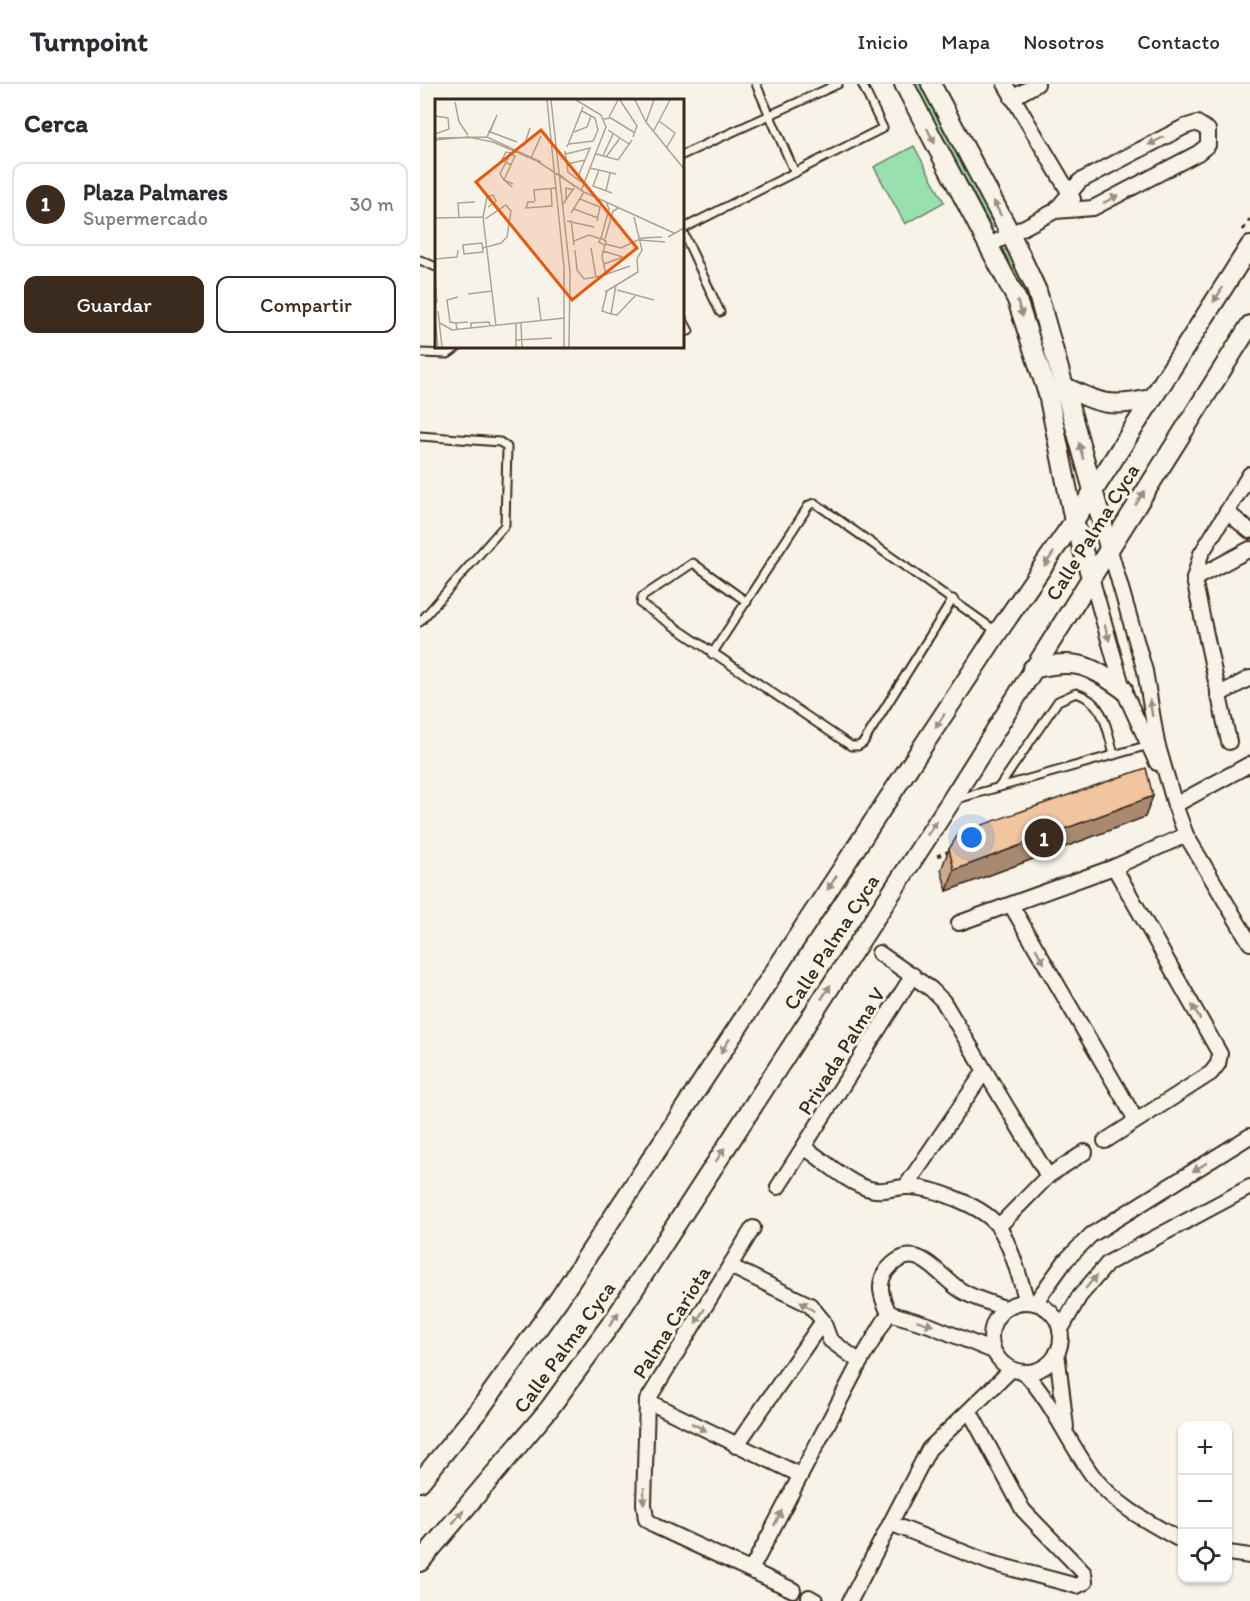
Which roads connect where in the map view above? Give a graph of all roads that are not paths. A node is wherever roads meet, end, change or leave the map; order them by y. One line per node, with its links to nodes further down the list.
1 (756, 84): 9 (lane)
2 (838, 84): 9 (lane)
3 (862, 84): 11 (lane)
4 (904, 84): 18 (street, one-way to 18)
5 (931, 84): 17 (street, one-way to 5)
6 (1005, 84): 8 (street)
7 (1036, 84): 8 (street)
8 (1012, 98): 12 (street)
9 (769, 115): 10 (lane); 11 (lane)
10 (684, 154)
11 (795, 173): 15 (lane)
12 (1070, 193): 13 (street); 13 (street, one-way to 12); 14 (street)
13 (1079, 210): 14 (street)
14 (1055, 211): 17 (street)
15 (684, 229)
16 (684, 234): 22 (lane)
17 (1011, 235): 18 (street); 28 (street)
18 (988, 246): 34 (street, one-way to 34)
19 (1250, 246): 29 (street, Calle Palma Cyca, one-way to 29)
20 (420, 260): 21 (lane)
21 (435, 267)
22 (720, 312)
23 (684, 322): 25 (lane)
24 (1249, 330): 36 (street, Calle Palma Cyca, one-way to 24)
25 (689, 332)
26 (456, 348): 27 (lane)
27 (420, 352)
28 (1064, 387): 29 (street); 32 (street, one-way to 28)
29 (1151, 399): 32 (street, Calle Palma Cyca)
30 (420, 436): 42 (lane)
31 (1250, 474): 33 (street)
32 (1093, 493): 34 (street, Calle Palma Cyca); 36 (street)
33 (1227, 512): 35 (street); 39 (street)
34 (1074, 521): 38 (street); 43 (street, Calle Palma Cyca, one-way to 43)
35 (1250, 531)
36 (1109, 547): 38 (street, Calle Palma Cyca); 50 (street, one-way to 36)
37 (1250, 549): 39 (street)
38 (1091, 577): 45 (street, Calle Palma Cyca); 47 (street, one-way to 47)
39 (1194, 579): 48 (street)
40 (953, 599): 41 (lane); 43 (lane); 44 (lane)
41 (747, 602): 44 (lane); 44 (lane)
42 (420, 622)
43 (998, 632): 89 (street, Calle Palma Cyca, one-way to 89)
44 (712, 654)
45 (1032, 669): 47 (street); 54 (street, Calle Palma Cyca)
46 (1250, 678): 48 (street)
47 (1122, 689): 50 (street)
48 (1218, 695): 49 (street)
49 (1229, 742)
50 (1152, 744): 51 (lane); 55 (street)
51 (1114, 755): 53 (lane); 53 (lane)
52 (1250, 764): 55 (street)
53 (999, 787): 54 (lane)
54 (951, 801): 94 (street, Calle Palma Cyca, one-way to 54)
55 (1175, 805): 56 (street)
56 (1186, 835): 57 (street); 60 (street)
57 (1114, 867): 58 (street); 64 (street, one-way to 57)
58 (1011, 905): 59 (street); 64 (street, one-way to 64)
59 (959, 923)
60 (1250, 943)
61 (879, 953): 62 (street, Privada Palma V)
62 (913, 975): 63 (street, Privada Palma V); 67 (street, Privada Palma V)
63 (984, 1072): 69 (street, Privada Palma V); 70 (street)
64 (1136, 1120): 66 (street)
65 (1250, 1137): 76 (street, one-way to 76)
66 (1105, 1141)
67 (805, 1148): 70 (street, Privada Palma V); 71 (street, Privada Palma V)
68 (1086, 1152): 69 (street)
69 (1048, 1176): 73 (street)
70 (906, 1186): 73 (street, Privada Palma V)
71 (778, 1187)
72 (1250, 1187): 79 (street, one-way to 72)
73 (999, 1226): 76 (street)
74 (753, 1228): 75 (street, Palma Cariota)
75 (730, 1266): 78 (street, Palma Cariota, one-way to 75); 84 (street, Palma Cariota, one-way to 84)
76 (1021, 1304): 77 (street); 79 (street); 80 (street)
77 (889, 1313): 80 (street, one-way to 80); 82 (street)
78 (823, 1321): 82 (street, Palma Cariota); 87 (street)
79 (1060, 1332): 81 (street)
80 (993, 1351): 83 (street)
81 (1058, 1352): 83 (street); 86 (street)
82 (860, 1362): 88 (street)
83 (1018, 1370): 85 (street); 86 (street)
84 (647, 1401): 87 (street, Palma Cariota, one-way to 87); 95 (street, Palma Cariota, one-way to 95)
85 (970, 1412): 90 (street); 90 (street)
86 (1067, 1435): 91 (street)
87 (736, 1446): 88 (street, Palma Cariota)
88 (800, 1475): 95 (street, one-way to 88)
89 (420, 1482)
90 (892, 1524): 97 (street)
91 (1178, 1539)
92 (1232, 1554): 93 (street)
93 (1250, 1556)
94 (420, 1562)
95 (751, 1570): 96 (street, Palma Cariota)
96 (793, 1590)
97 (850, 1601)

